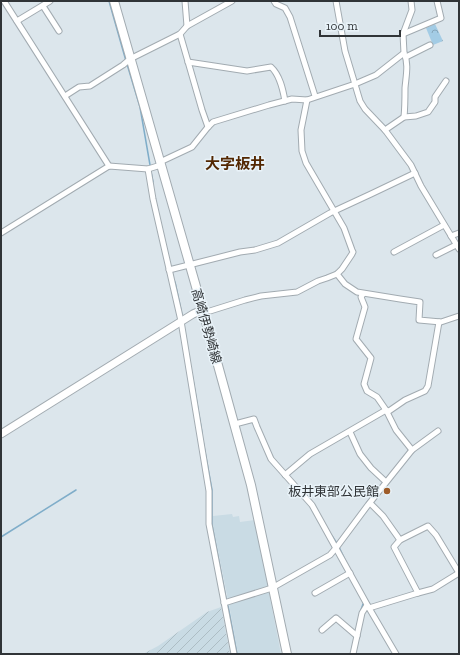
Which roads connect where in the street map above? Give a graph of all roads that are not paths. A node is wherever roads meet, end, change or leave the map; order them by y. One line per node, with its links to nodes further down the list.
1 (4, 1): 11 (street)
2 (50, 1): 10 (street)
3 (114, 1): 18 (main road, 高崎伊勢崎線)
4 (185, 1): 12 (street)
5 (232, 1): 12 (street)
6 (274, 1): 23 (street)
7 (336, 1): 21 (street)
8 (411, 1): 15 (street)
9 (437, 1): 15 (street)
10 (43, 6): 11 (street); 13 (street)
11 (17, 21): 22 (street)
12 (188, 26): 14 (street)
13 (59, 31)
14 (180, 34): 18 (street); 19 (street)
15 (403, 34): 17 (street)
16 (430, 45): 17 (street)
17 (405, 55): 21 (street); 26 (street)
18 (130, 59): 22 (street); 29 (main road, 高崎伊勢崎線)
19 (188, 62): 25 (street); 27 (street)
20 (446, 81): 26 (street)
21 (355, 84): 23 (street); 28 (street)
22 (65, 96): 30 (street)
23 (315, 96): 24 (street)
24 (307, 100): 25 (street); 33 (street)
25 (285, 101): 27 (street)
26 (404, 117): 28 (street)
27 (208, 127): 29 (street)
28 (385, 130): 32 (street)
29 (161, 163): 31 (street); 41 (main road, 高崎伊勢崎線)
30 (109, 166): 31 (street); 35 (street)
31 (148, 169): 42 (street)
32 (415, 173): 33 (street); 34 (street)
33 (334, 211): 41 (street); 43 (street)
34 (444, 225): 37 (street); 39 (street)
35 (1, 232)
36 (459, 233): 37 (street)
37 (451, 236): 38 (street)
38 (458, 247): 40 (street)
39 (394, 252)
40 (436, 255)
41 (190, 265): 42 (street); 45 (main road, 高崎伊勢崎線)
42 (169, 270): 47 (street)
43 (337, 274): 44 (street); 45 (street)
44 (363, 294): 48 (street); 49 (street)
45 (203, 311): 47 (street); 50 (main road, 高崎伊勢崎線)
46 (459, 316): 48 (street)
47 (181, 321): 53 (street); 65 (street)
48 (439, 322): 49 (street)
49 (386, 410): 52 (street); 54 (street)
50 (235, 424): 55 (street); 62 (main road, 高崎伊勢崎線)
51 (438, 431): 54 (street)
52 (350, 432): 55 (street); 56 (street)
53 (1, 434)
54 (412, 450): 56 (street)
55 (285, 475): 59 (street)
56 (386, 482): 57 (street)
57 (370, 503): 58 (street); 59 (street)
58 (400, 540): 61 (street); 64 (street)
59 (336, 548): 60 (street); 62 (street)
60 (350, 573): 63 (street); 66 (street)
61 (459, 573): 64 (street)
62 (274, 587): 65 (street); 70 (main road, 高崎伊勢崎線)
63 (315, 593)
64 (418, 593): 66 (street)
65 (224, 602): 69 (street)
66 (368, 607): 68 (street); 72 (street)
67 (322, 630): 68 (street)
68 (357, 636): 71 (street)
69 (234, 654)
70 (287, 654)
71 (353, 654)
72 (396, 654)

